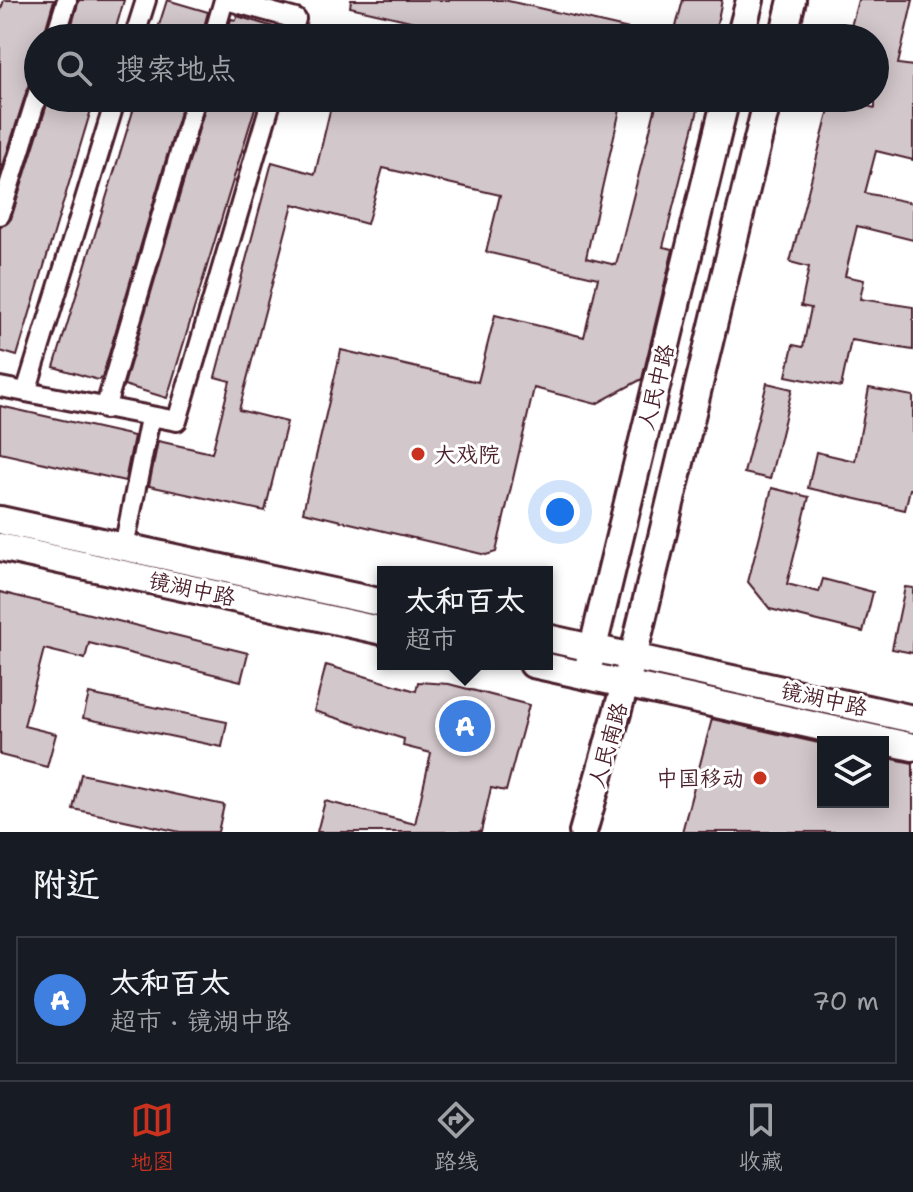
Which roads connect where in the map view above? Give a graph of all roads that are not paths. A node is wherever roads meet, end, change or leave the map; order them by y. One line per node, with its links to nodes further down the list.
1 (67, 0): 6 (street)
2 (146, 0): 7 (street)
3 (225, 0): 8 (street); 9 (street)
4 (750, 0): 10 (main road)
5 (792, 0): 11 (main road)
6 (59, 24)
7 (138, 24)
8 (217, 24)
9 (294, 24)
10 (744, 24)
11 (786, 24)
12 (32, 112): 18 (street)
13 (112, 112): 20 (street)
14 (192, 112): 21 (street)
15 (268, 112): 22 (street)
16 (723, 112): 29 (main road, 人民中路)
17 (765, 112): 30 (main road, 人民中路)
18 (0, 215)
19 (0, 387): 20 (street)
20 (26, 392): 21 (street)
21 (105, 409): 22 (street)
22 (150, 418): 25 (street)
23 (0, 520): 25 (main road, 镜湖中路)
24 (0, 547): 27 (main road, 镜湖中路)
25 (124, 547): 26 (main road, 镜湖中路)
26 (377, 602)
27 (377, 630)
28 (553, 639): 29 (main road, 镜湖中路)
29 (592, 648): 30 (main road, 镜湖中路); 32 (main road, 人民中路)
30 (633, 657): 33 (main road, 人民南路); 34 (main road, 镜湖中路)
31 (553, 669): 32 (main road, 镜湖中路)
32 (586, 676): 33 (main road, 镜湖中路)
33 (625, 684): 35 (main road, 镜湖中路); 36 (main road, 人民南路)
34 (913, 719)
35 (913, 747)
36 (583, 832)

